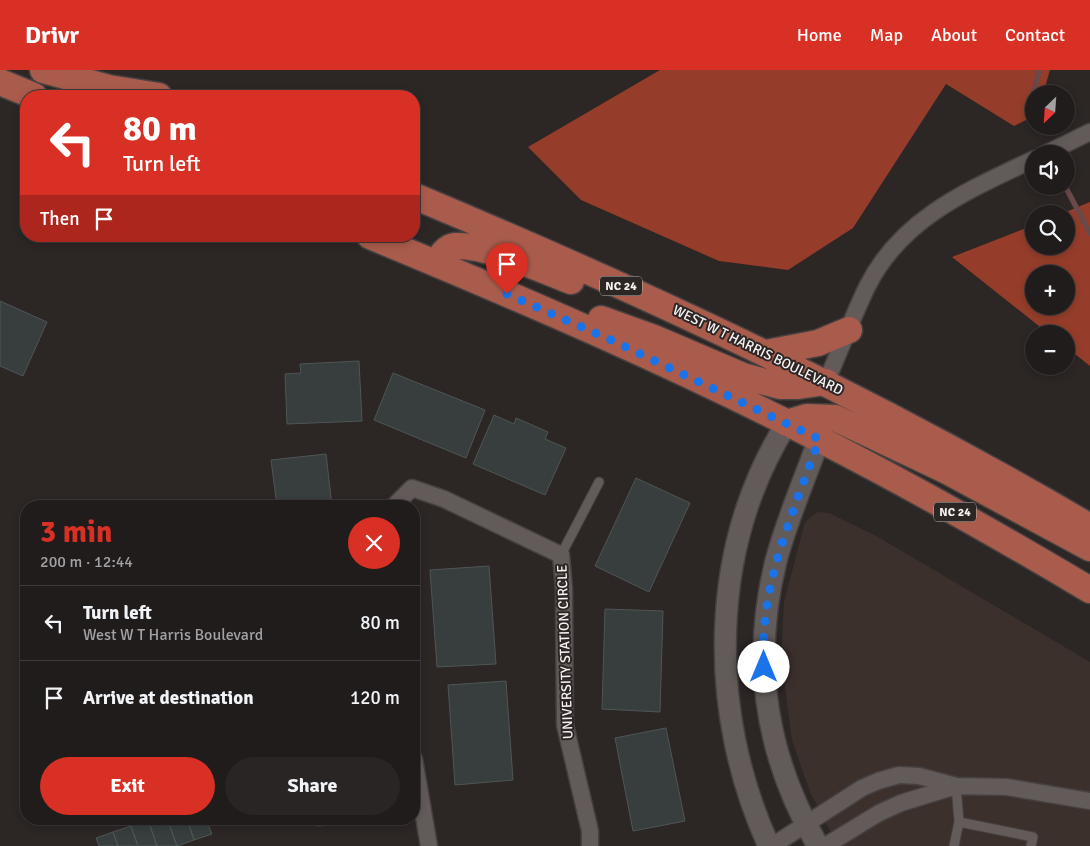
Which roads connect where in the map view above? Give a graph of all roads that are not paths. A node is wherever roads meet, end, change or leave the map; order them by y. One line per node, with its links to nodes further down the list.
1 (43, 70): 5 (main road)
2 (110, 70): 6 (main road)
3 (0, 82): 4 (main road)
4 (20, 90)
5 (122, 90)
6 (158, 90)
7 (1090, 132): 8 (street)
8 (1063, 145)
9 (1025, 163): 15 (street)
10 (420, 199): 13 (main road, WEST W T HARRIS BOULEVARD / NC 24)
11 (384, 242): 12 (main road, NC 24)
12 (437, 264): 13 (main road); 14 (main road, NC 24)
13 (680, 312): 16 (main road, WEST W T HARRIS BOULEVARD / NC 24)
14 (559, 317): 17 (main road); 18 (main road, NC 24)
15 (849, 330): 16 (main road); 17 (street)
16 (766, 354): 17 (main road, WEST W T HARRIS BOULEVARD / NC 24)
17 (826, 382): 23 (main road, WEST W T HARRIS BOULEVARD / NC 24)
18 (786, 423): 19 (main road, NC 24); 24 (main road); 35 (street)
19 (819, 439): 22 (main road, NC 24); 32 (street)
20 (599, 482): 25 (lane)
21 (400, 500): 25 (street, UNIVERSITY STATION CIRCLE)
22 (977, 524): 26 (main road); 27 (main road, NC 24)
23 (1090, 527)
24 (1090, 548)
25 (561, 555): 34 (street, UNIVERSITY STATION CIRCLE)
26 (1090, 573)
27 (1090, 590)
28 (956, 786): 30 (street); 31 (lane); 32 (street); 37 (street)
29 (420, 791): 33 (street)
30 (1090, 801)
31 (959, 822): 38 (lane); 39 (lane)
32 (806, 825): 35 (street); 36 (street)
33 (430, 846)
34 (590, 846)
35 (771, 846)
36 (818, 846)
37 (824, 846)
38 (954, 846)
39 (1031, 846)

